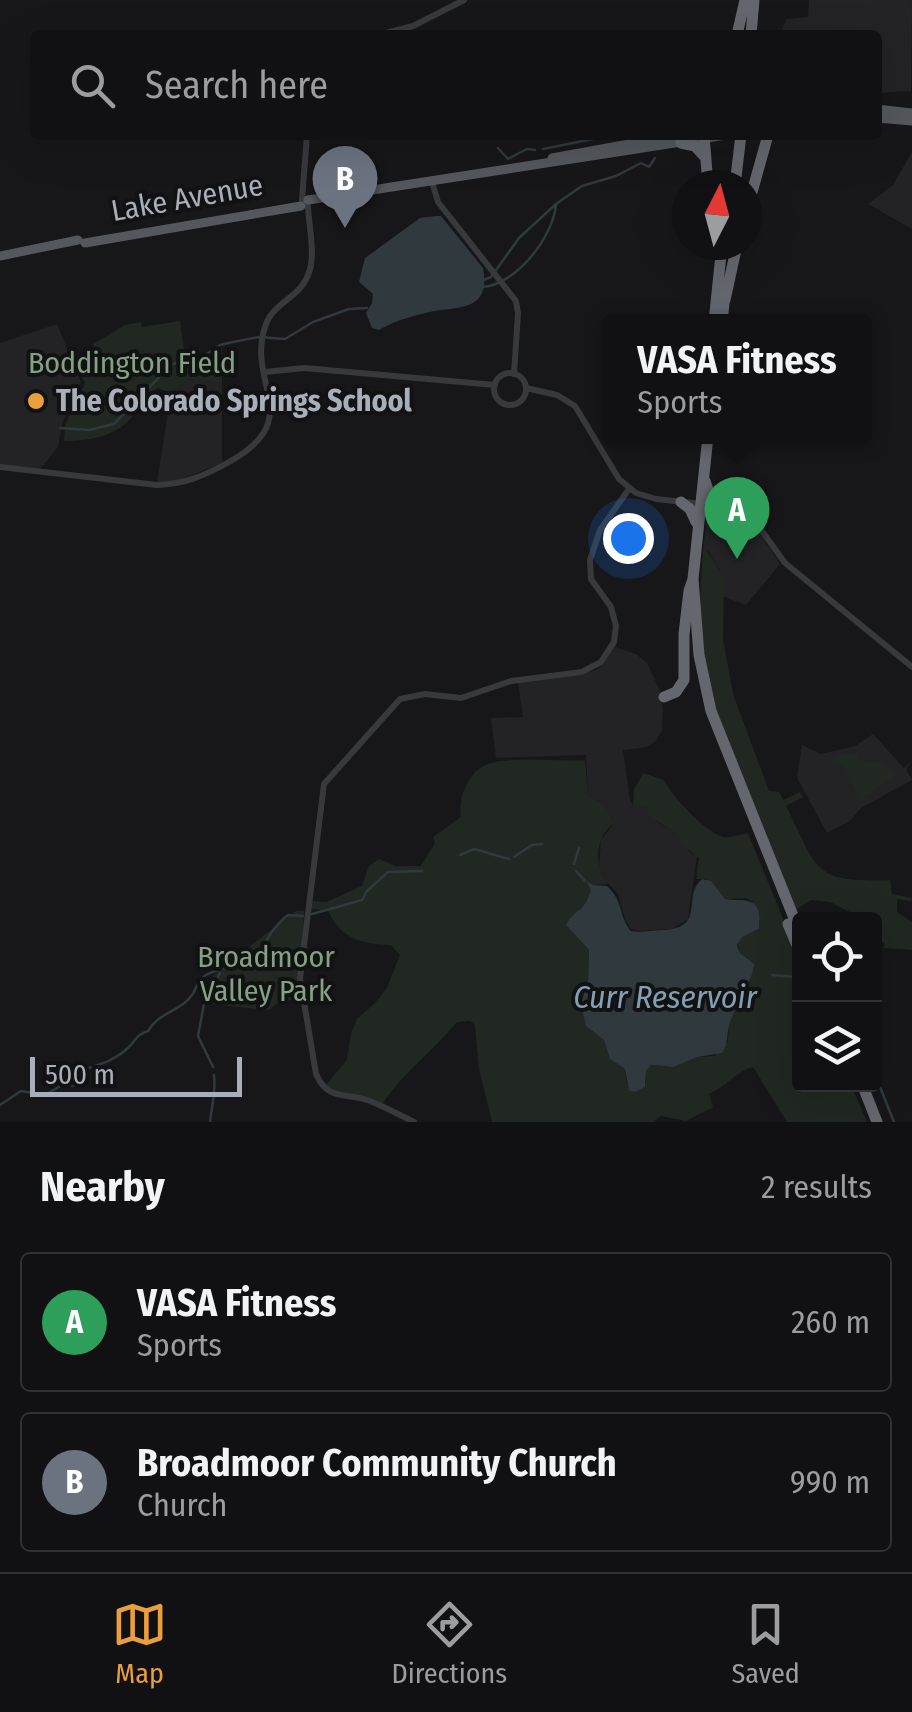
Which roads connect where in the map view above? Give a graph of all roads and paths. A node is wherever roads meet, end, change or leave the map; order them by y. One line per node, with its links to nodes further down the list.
1 (464, 0): 3 (street)
2 (751, 0): 4 (highway); 5 (highway)
3 (397, 30)
4 (745, 30)
5 (759, 30)
6 (912, 101): 9 (main road)
7 (882, 114): 9 (main road)
8 (882, 114): 10 (main road)
9 (894, 115): 10 (main road); 11 (main road)
10 (912, 117)
11 (912, 130)
12 (307, 140): 23 (street)
13 (674, 140): 22 (main road, Lake Avenue)
14 (682, 140): 18 (highway)
15 (704, 140): 18 (highway)
16 (736, 140): 20 (highway)
17 (768, 140): 21 (highway)
18 (706, 159): 19 (highway)
19 (707, 170)
20 (733, 170)
21 (759, 170)
22 (432, 182): 23 (main road, Lake Avenue); 32 (street)
23 (304, 202): 24 (main road, Lake Avenue); 31 (street)
24 (0, 256)
25 (714, 260): 28 (highway)
26 (727, 260): 29 (highway)
27 (728, 260): 30 (highway)
28 (714, 314)
29 (716, 314)
30 (723, 314)
31 (266, 372): 33 (street); 36 (street)
32 (512, 374): 33 (street); 34 (street)
33 (495, 387): 34 (street)
34 (526, 391): 38 (street)
35 (707, 444): 37 (highway)
36 (0, 467)
37 (704, 479): 40 (highway); 41 (highway)
38 (629, 489): 39 (street); 50 (street)
39 (681, 502): 40 (street); 42 (highway)
40 (701, 504): 41 (street); 42 (highway)
41 (722, 506): 45 (street)
42 (698, 528): 43 (highway)
43 (694, 578): 44 (highway); 47 (highway)
44 (688, 603): 46 (highway); 48 (highway)
45 (912, 667)
46 (664, 697)
47 (792, 914)
48 (792, 933)
49 (862, 1092): 51 (highway)
50 (414, 1122)
51 (874, 1122)

